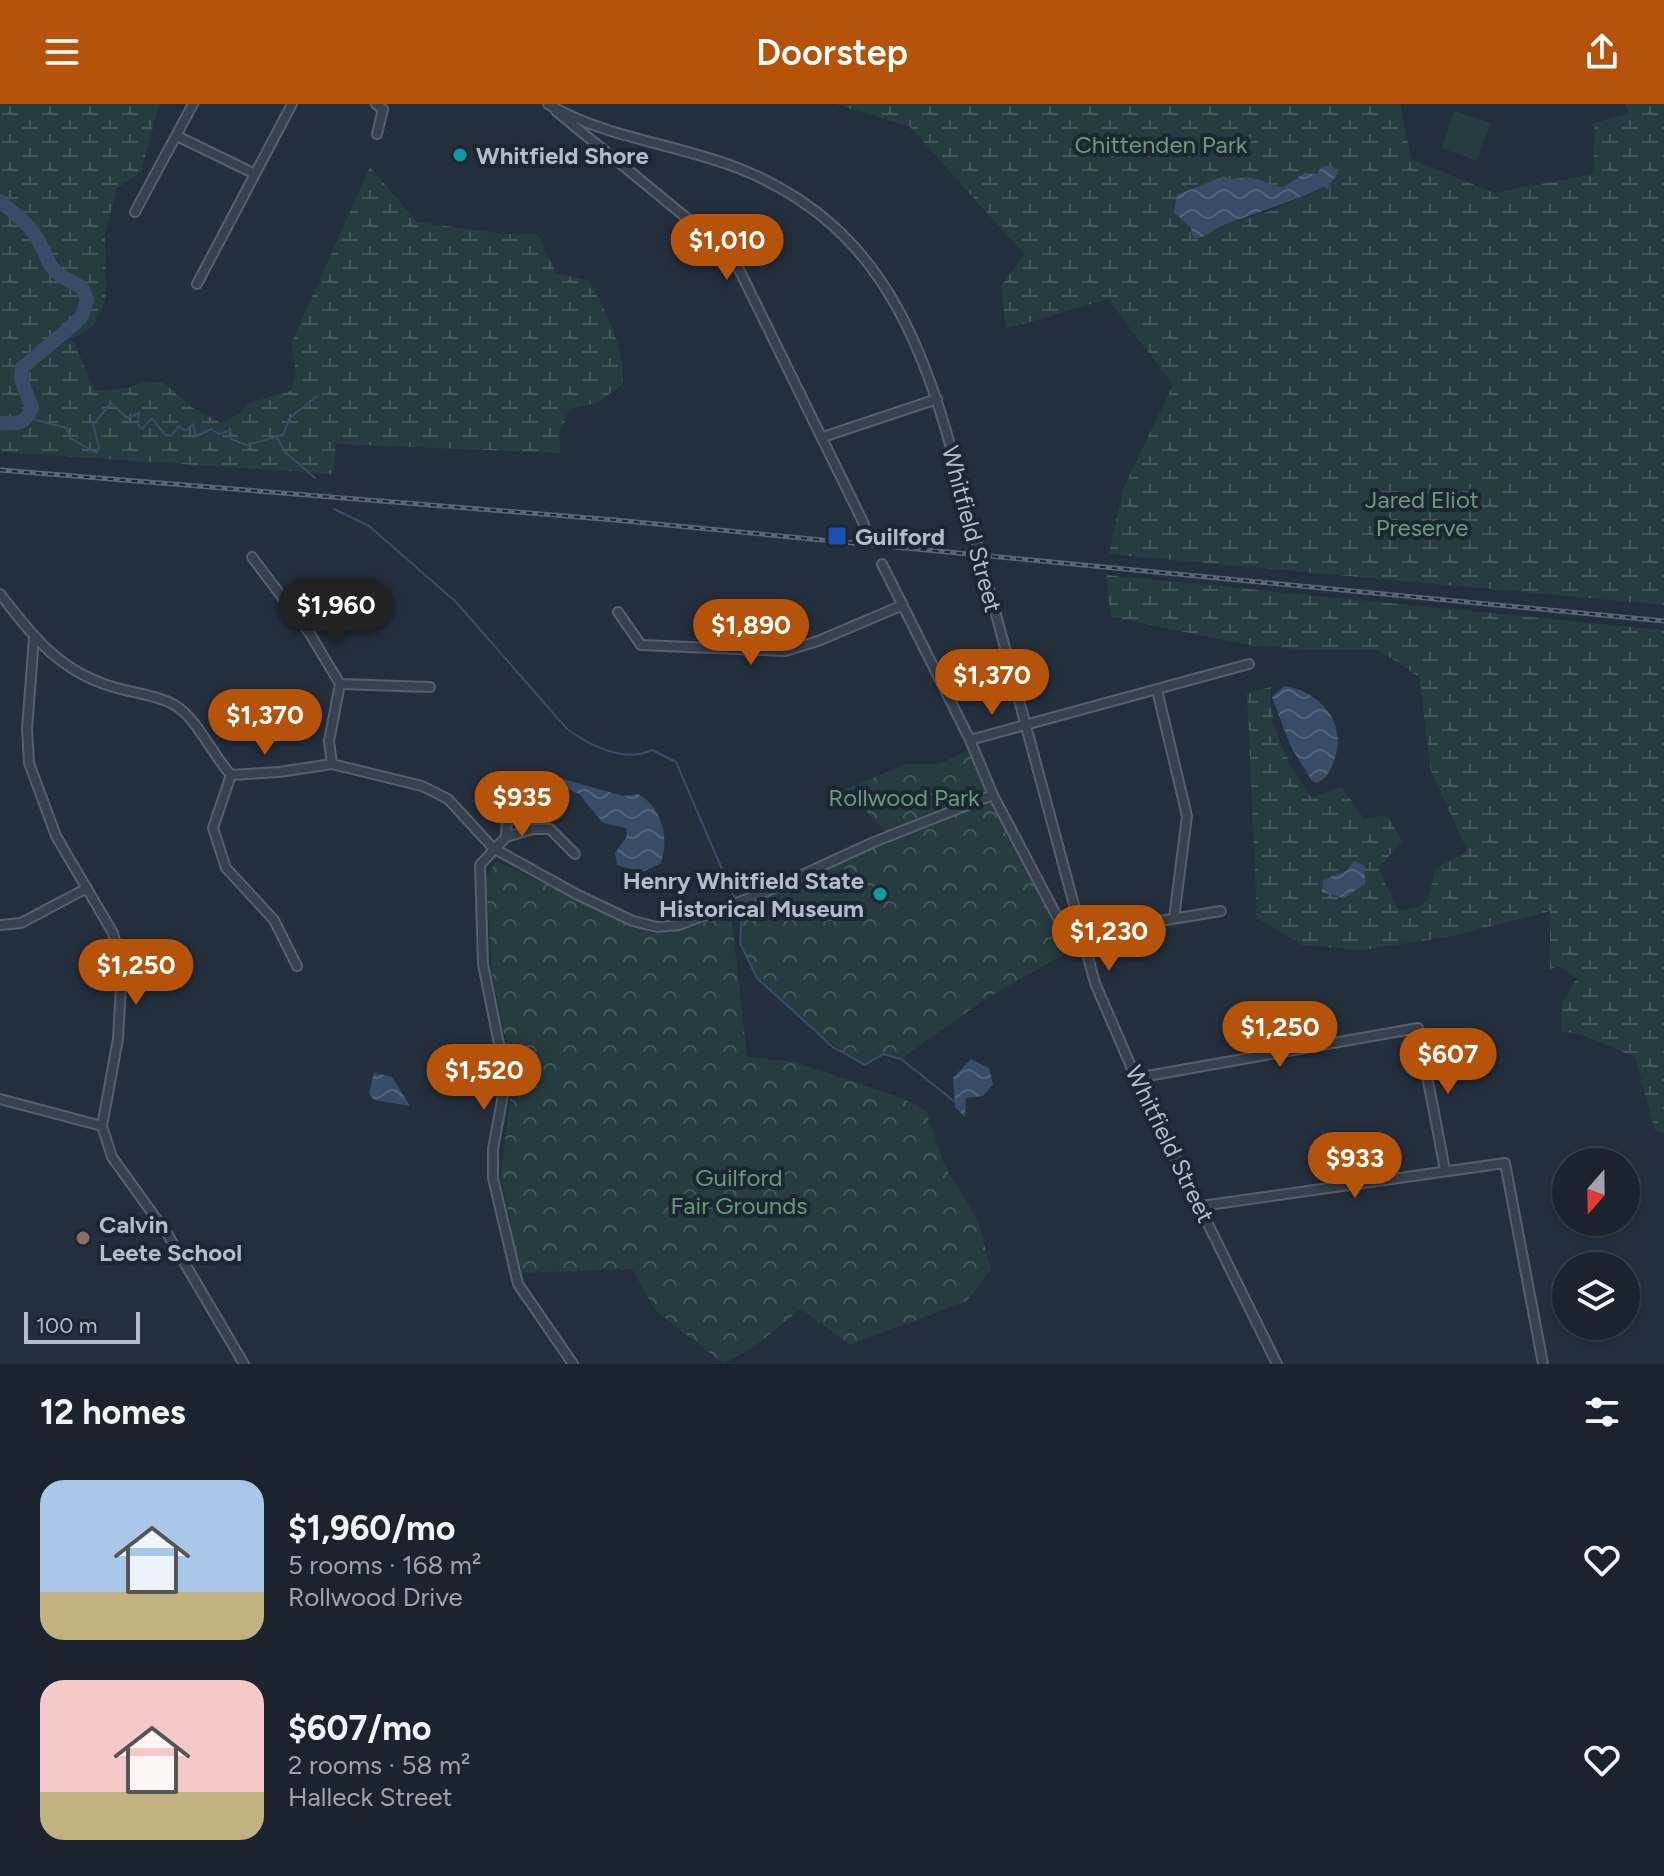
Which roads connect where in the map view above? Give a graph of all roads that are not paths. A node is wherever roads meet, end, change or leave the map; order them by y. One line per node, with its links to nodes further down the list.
1 (193, 104): 7 (street)
2 (292, 104): 9 (street)
3 (376, 104): 6 (street)
4 (549, 105): 5 (street, Whitfield Street); 8 (street)
5 (606, 128): 8 (street); 12 (street, Whitfield Street)
6 (377, 134)
7 (177, 136): 9 (street); 10 (street)
8 (599, 147): 13 (street)
9 (253, 173): 11 (street)
10 (135, 212)
11 (197, 284)
12 (937, 399): 13 (street); 25 (street, Whitfield Street, bridge)
13 (823, 437): 14 (street)
14 (864, 524)
15 (252, 557): 22 (street)
16 (882, 564): 18 (street)
17 (0, 594): 20 (street)
18 (903, 605): 19 (street); 26 (street)
19 (618, 612)
20 (34, 638): 28 (street); 34 (street)
21 (1249, 664): 24 (street)
22 (340, 684): 23 (street); 27 (street)
23 (430, 687)
24 (1157, 690): 25 (street); 36 (street)
25 (1023, 725): 26 (street); 38 (street, Whitfield Street)
26 (970, 740): 29 (street)
27 (332, 764): 28 (street); 32 (street)
28 (231, 775): 39 (street)
29 (993, 795): 32 (street); 38 (street)
30 (520, 803): 31 (street)
31 (506, 837): 32 (street); 33 (street)
32 (493, 848): 46 (street)
33 (575, 854)
34 (87, 888): 37 (street); 42 (street)
35 (1221, 911): 36 (street)
36 (1174, 918): 38 (street)
37 (0, 925)
38 (1079, 934): 40 (street, Whitfield Street)
39 (297, 966)
40 (1136, 1078): 43 (street); 44 (street, Whitfield Street)
41 (0, 1099): 42 (street)
42 (102, 1126): 45 (street)
43 (1445, 1170): 44 (street); 48 (street)
44 (1201, 1206): 47 (street, Whitfield Street)
45 (244, 1364)
46 (573, 1364)
47 (1277, 1364)
48 (1543, 1364)

